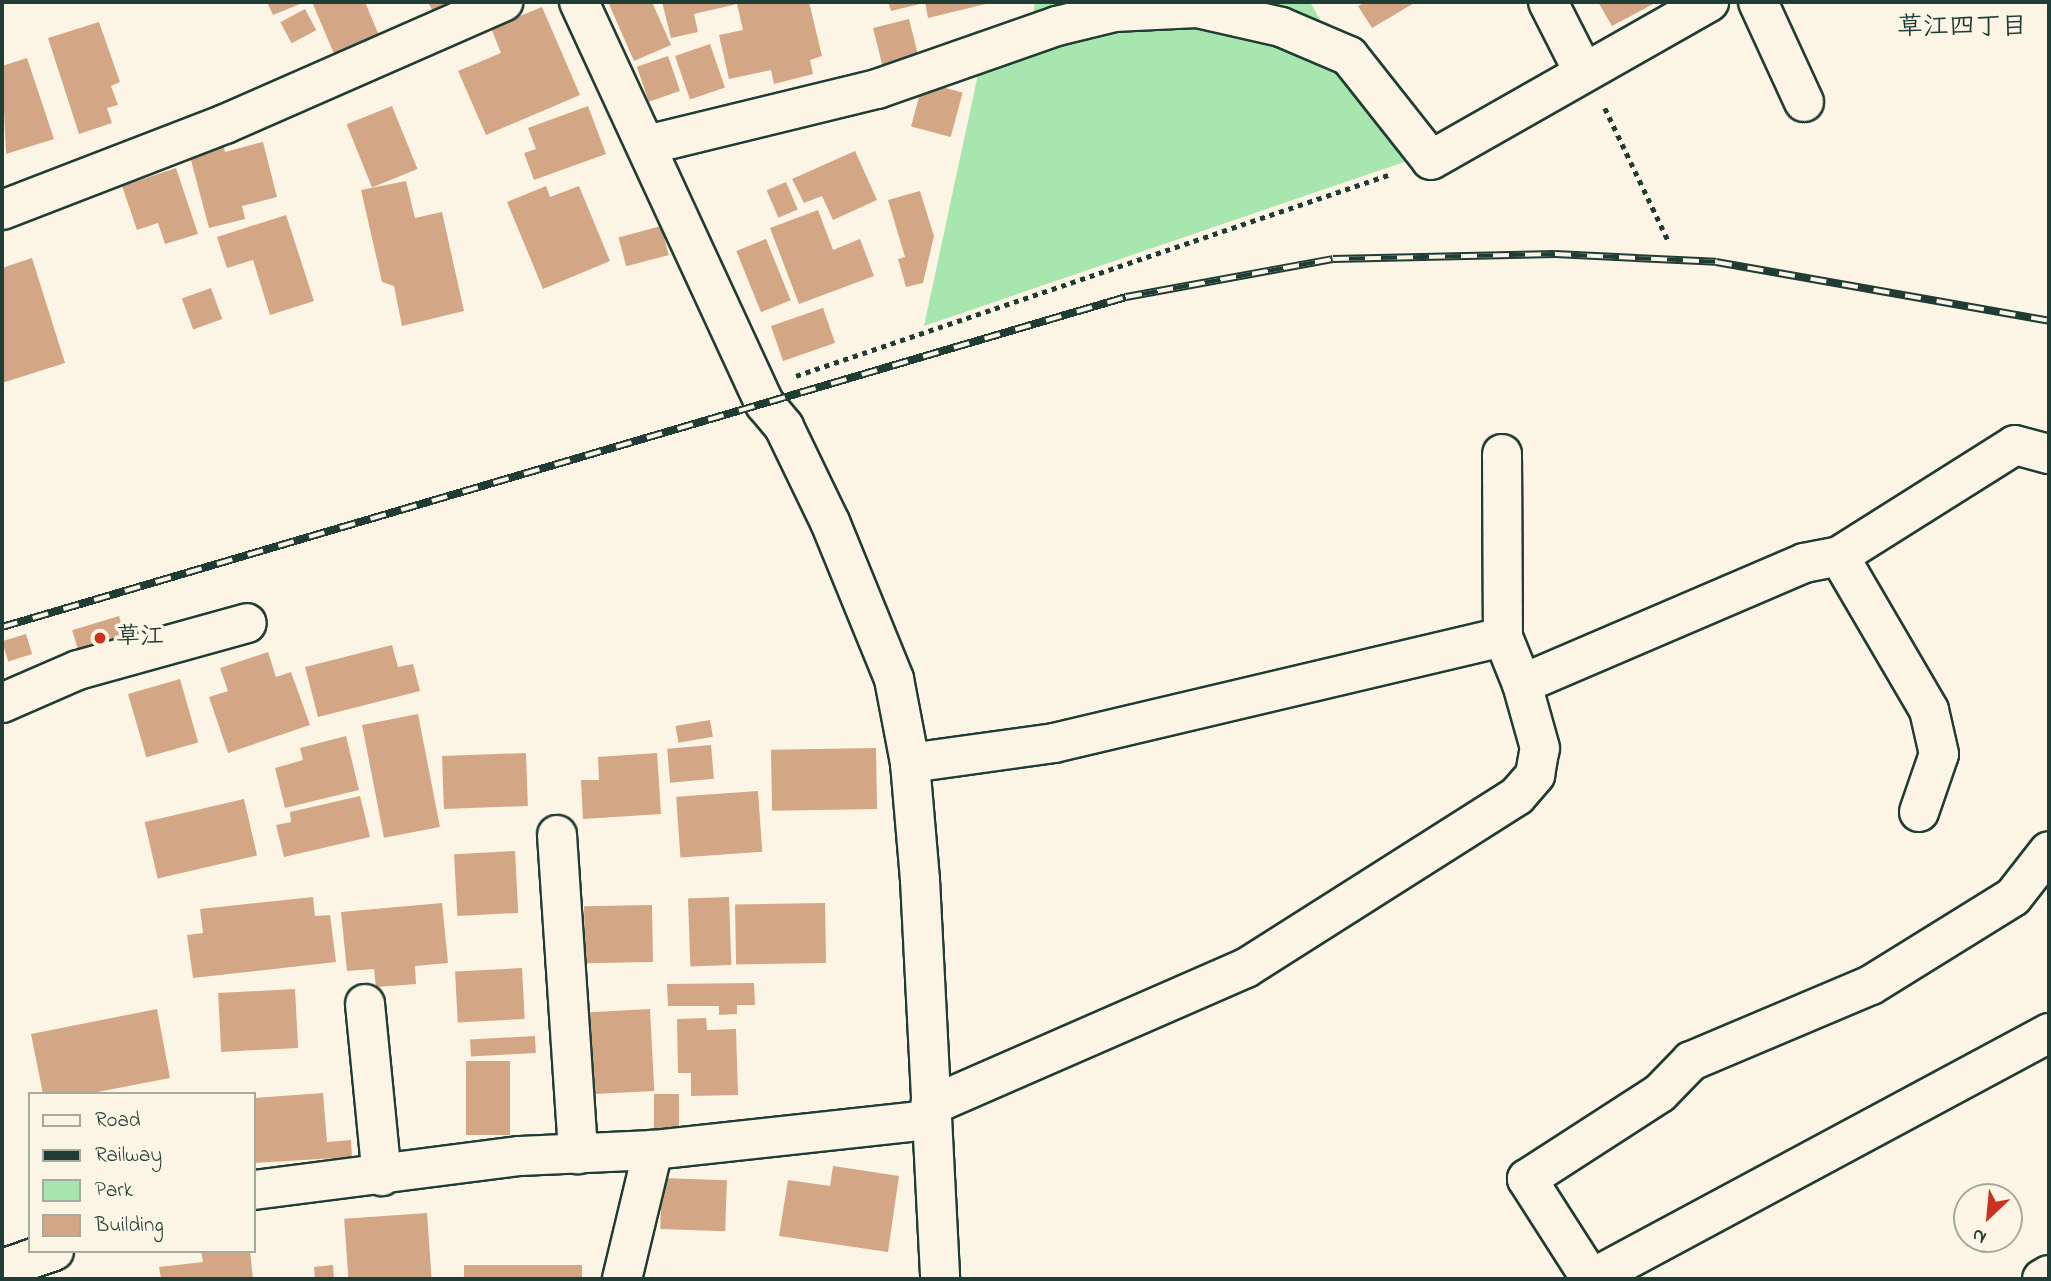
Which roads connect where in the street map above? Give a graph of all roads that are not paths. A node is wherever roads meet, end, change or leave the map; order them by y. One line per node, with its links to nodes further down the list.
1 (503, 2): 9 (street)
2 (579, 2): 8 (street)
3 (1548, 2): 6 (street)
4 (1709, 2): 6 (street)
5 (1758, 2): 7 (street)
6 (1583, 71): 8 (street)
7 (1804, 102)
8 (647, 145): 17 (street)
9 (2, 211)
10 (1502, 454): 14 (street)
11 (2049, 454): 12 (street)
12 (1839, 556): 15 (street); 18 (street)
13 (247, 623): 16 (street)
14 (1503, 637): 15 (street); 17 (street)
15 (1522, 684): 23 (street)
16 (2, 703)
17 (910, 763): 23 (street)
18 (1919, 812)
19 (557, 835): 25 (street)
20 (2049, 851): 33 (street)
21 (365, 1004): 26 (street)
22 (2049, 1033): 33 (street)
23 (930, 1113): 24 (street); 32 (street)
24 (653, 1150): 25 (street); 31 (street)
25 (578, 1154): 26 (street)
26 (382, 1176): 27 (street)
27 (256, 1190)
28 (48, 1253): 29 (street)
29 (2, 1269)
30 (2049, 1275): 34 (street)
31 (622, 1279)
32 (940, 1279)
33 (1591, 1279)
34 (2042, 1279)

